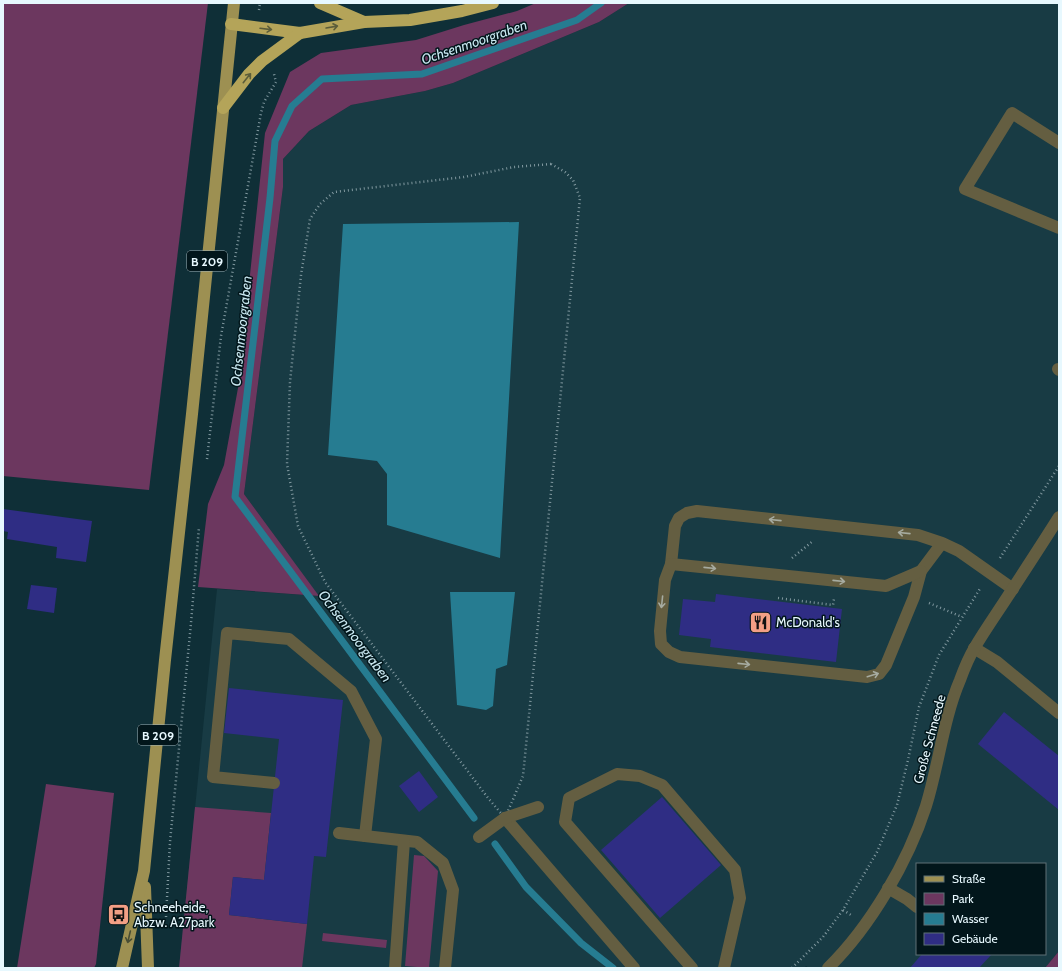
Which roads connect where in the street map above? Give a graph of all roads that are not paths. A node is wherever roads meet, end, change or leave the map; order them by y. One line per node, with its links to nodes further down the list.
1 (234, 3): 5 (main road, B 209)
2 (320, 3): 4 (highway)
3 (493, 3): 4 (highway)
4 (364, 22): 6 (highway, one-way to 4)
5 (232, 24): 6 (highway, one-way to 6); 7 (main road, B 209)
6 (300, 33): 7 (highway, one-way to 6)
7 (223, 108): 24 (main road, B 209)
8 (1059, 143): 9 (street)
9 (1059, 228)
10 (1059, 517): 14 (street, Große Schneede)
11 (942, 543): 12 (street, one-way to 12); 13 (street); 14 (street)
12 (671, 564): 13 (street, one-way to 13); 13 (street, one-way to 13)
13 (921, 571)
14 (1013, 589): 15 (street, Große Schneede)
15 (974, 648): 16 (street); 25 (street, Große Schneede)
16 (1059, 713)
17 (274, 783): 21 (street)
18 (538, 807): 19 (street)
19 (505, 818): 22 (street); 31 (street)
20 (339, 833): 21 (street)
21 (365, 836): 23 (street)
22 (479, 837)
23 (404, 841): 29 (street); 30 (street)
24 (144, 871): 27 (main road, B 209, one-way to 27); 28 (main road, B 209)
25 (888, 888): 26 (street); 34 (street, Große Schneede)
26 (916, 906)
27 (122, 968)
28 (148, 968)
29 (395, 968)
30 (445, 968)
31 (634, 968)
32 (692, 968): 33 (street)
33 (724, 968)
34 (828, 968)

